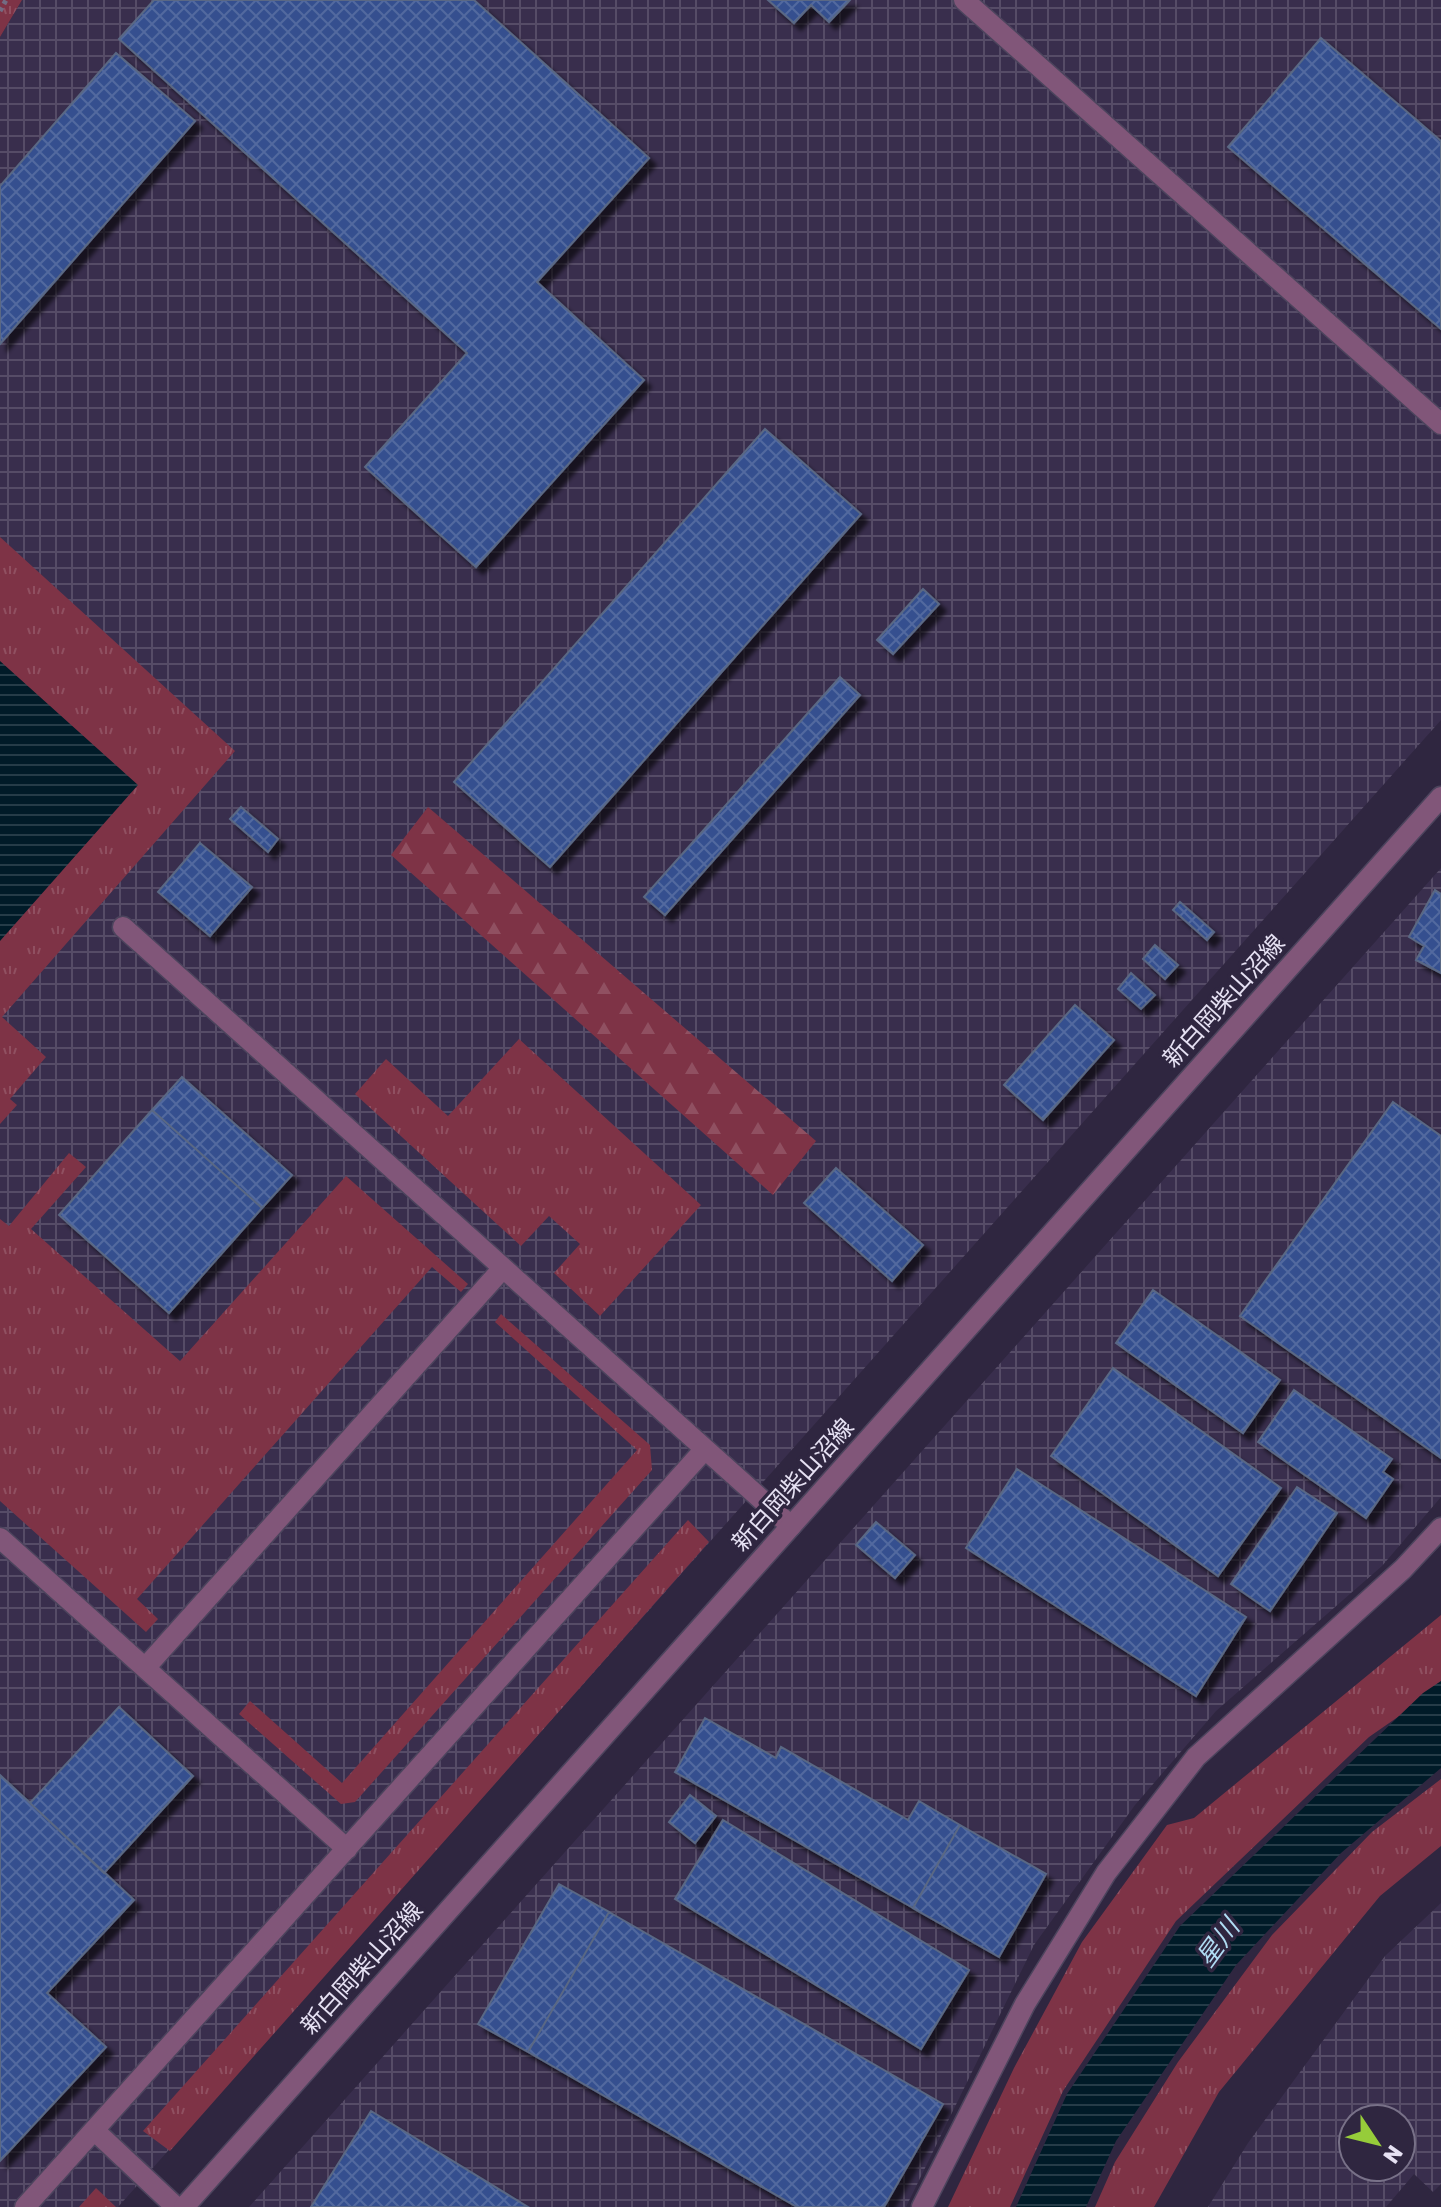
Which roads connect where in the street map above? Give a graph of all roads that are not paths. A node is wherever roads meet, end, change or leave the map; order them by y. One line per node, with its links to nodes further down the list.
1 (964, 0): 2 (street)
2 (1441, 424)
3 (1441, 797): 7 (street, 新白岡柴山沼線)
4 (123, 927): 5 (street)
5 (503, 1268): 6 (street); 10 (street)
6 (705, 1449): 7 (street); 11 (street)
7 (791, 1526): 15 (street, 新白岡柴山沼線)
8 (1441, 1528): 16 (street)
9 (0, 1538): 10 (street)
10 (145, 1668): 11 (street)
11 (347, 1849): 12 (street)
12 (94, 2130): 13 (street); 14 (street)
13 (25, 2207)
14 (176, 2207)
15 (184, 2207)
16 (922, 2207)

